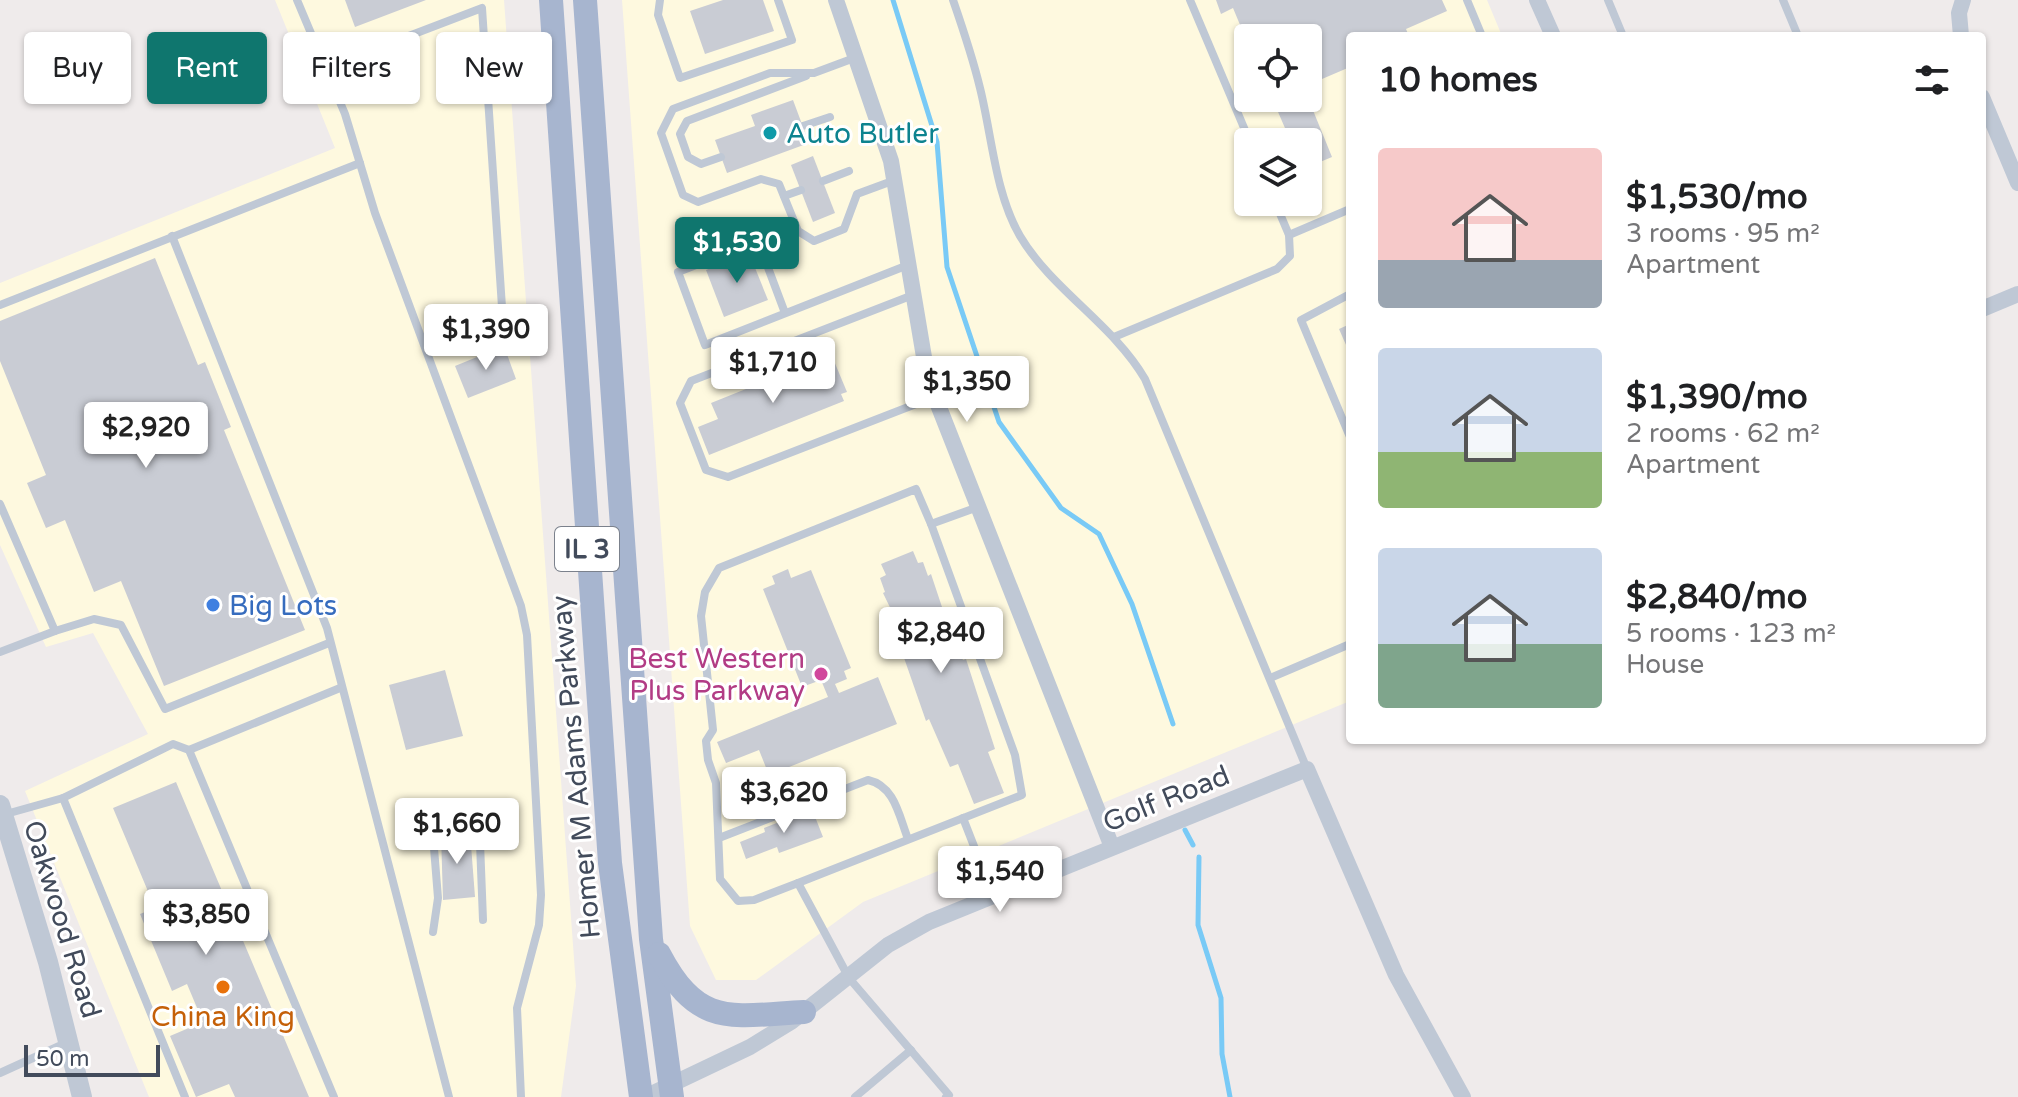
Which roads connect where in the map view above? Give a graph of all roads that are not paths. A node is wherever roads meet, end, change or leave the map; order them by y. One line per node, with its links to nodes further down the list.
1 (297, 0): 14 (lane)
2 (551, 0): 84 (main road, Homer M Adams Parkway / IL 3)
3 (585, 0): 72 (main road, IL 3)
4 (660, 0): 5 (lane)
5 (778, 0)
6 (836, 0): 21 (street)
7 (953, 0): 47 (lane)
8 (1190, 0): 27 (lane)
9 (1467, 0): 16 (lane)
10 (1537, 0): 17 (street)
11 (1608, 0): 18 (lane)
12 (1783, 0): 19 (lane)
13 (1963, 0): 20 (street)
14 (310, 32)
15 (419, 32): 48 (lane)
16 (1480, 32)
17 (1551, 32)
18 (1621, 32)
19 (1796, 32)
20 (1961, 32)
21 (857, 57): 22 (lane); 31 (street)
22 (814, 73): 28 (lane); 35 (lane)
23 (338, 104): 29 (lane)
24 (1986, 107): 33 (street)
25 (830, 117): 26 (lane)
26 (803, 126)
27 (1244, 128)
28 (721, 157)
29 (360, 163): 39 (lane); 48 (lane)
30 (849, 171): 32 (lane)
31 (895, 180): 35 (lane); 40 (street)
32 (823, 181)
33 (2018, 183)
34 (801, 190): 35 (lane)
35 (784, 196)
36 (1346, 211): 38 (lane)
37 (1281, 216): 38 (lane)
38 (1289, 235): 47 (lane)
39 (172, 236): 44 (lane); 55 (lane)
40 (909, 264): 42 (street); 46 (lane)
41 (2018, 294): 45 (street)
42 (913, 295): 49 (street); 49 (lane)
43 (1346, 296): 50 (lane)
44 (0, 305)
45 (1986, 307)
46 (785, 313): 46 (lane)
47 (1114, 337): 58 (lane)
48 (424, 343): 83 (lane)
49 (935, 397): 52 (street)
50 (1346, 427)
51 (0, 504): 54 (lane)
52 (978, 507): 53 (lane); 67 (street)
53 (931, 524): 64 (lane); 65 (lane)
54 (55, 631): 55 (lane); 57 (lane)
55 (329, 643): 59 (lane)
56 (1346, 646): 58 (lane)
57 (0, 652)
58 (1270, 678): 61 (lane)
59 (340, 688): 60 (lane); 82 (lane)
60 (189, 750): 62 (lane); 81 (lane)
61 (1307, 769): 67 (street, Golf Road); 87 (street)
62 (63, 798): 63 (lane); 80 (lane)
63 (2, 810): 75 (street, Oakwood Road)
64 (963, 818): 66 (lane); 69 (lane)
65 (719, 838): 66 (lane); 68 (lane)
66 (908, 839): 68 (lane)
67 (1112, 847): 69 (street, Golf Road)
68 (798, 883): 73 (lane)
69 (993, 895): 73 (street, Golf Road)
70 (483, 920): 71 (lane)
71 (433, 932)
72 (651, 939): 74 (main road); 78 (main road, IL 3)
73 (849, 978): 74 (street, Golf Road); 76 (lane)
74 (804, 1012): 78 (street, Golf Road)
75 (70, 1041): 77 (lane); 79 (street, Oakwood Road)
76 (911, 1050): 85 (lane); 86 (lane)
77 (0, 1073)
78 (671, 1091): 84 (street, Golf Road)
79 (82, 1097)
80 (185, 1097)
81 (334, 1097)
82 (449, 1097)
83 (521, 1097)
84 (643, 1097)
85 (855, 1097)
86 (946, 1097)
87 (1463, 1097)

